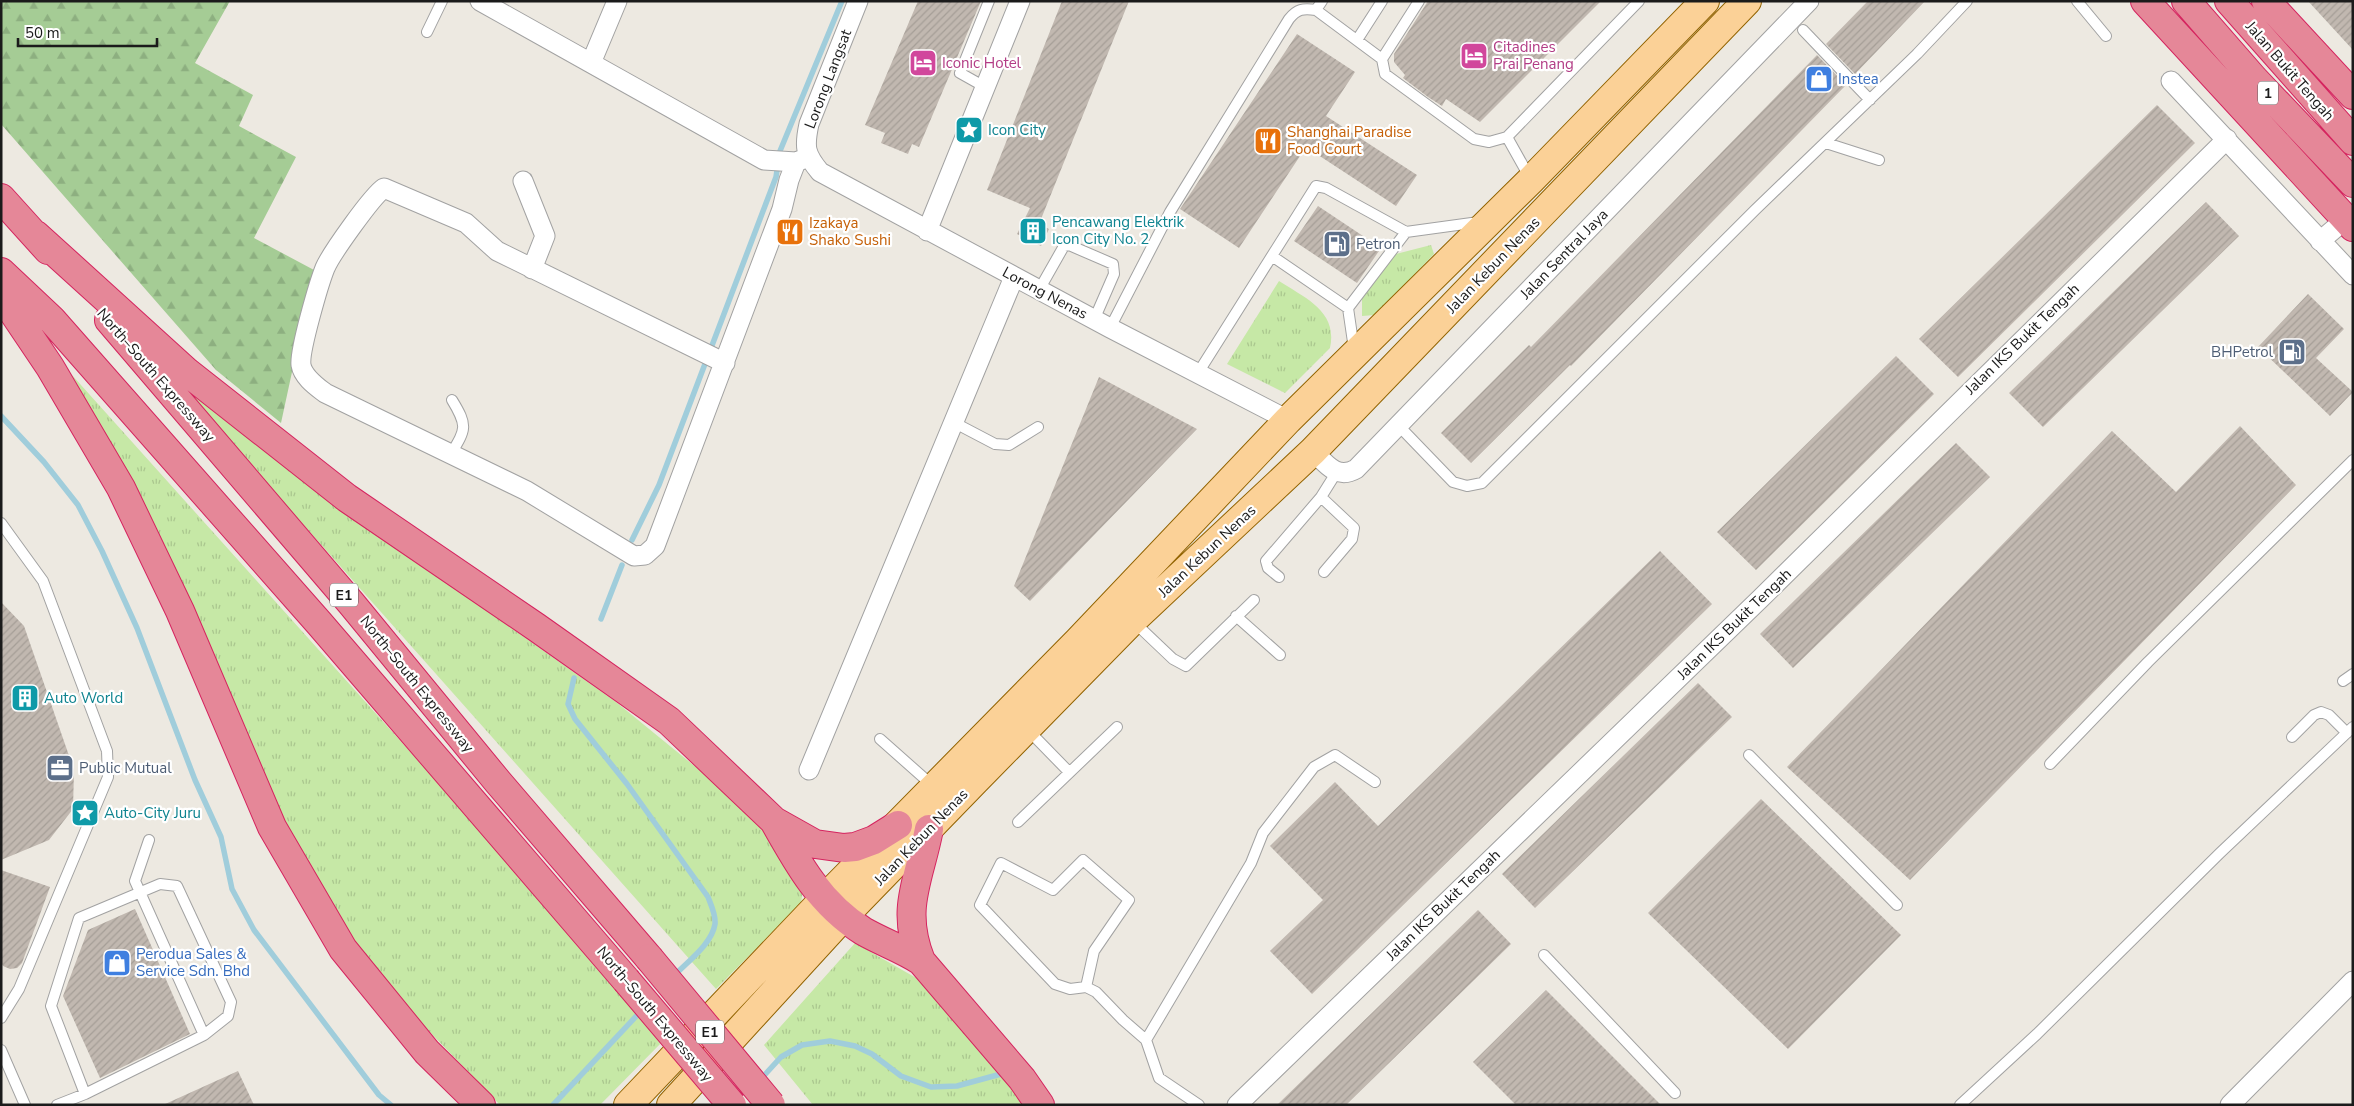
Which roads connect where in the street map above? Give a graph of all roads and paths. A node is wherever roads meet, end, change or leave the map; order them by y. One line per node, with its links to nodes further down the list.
1 (442, 1): 21 (lane)
2 (617, 1): 25 (street)
3 (858, 1): 35 (street, Lorong Langsat)
4 (989, 1): 27 (lane)
5 (1382, 1): 23 (lane)
6 (1419, 1): 24 (lane)
7 (1639, 1): 30 (lane)
8 (1747, 1): 63 (main road, Jalan Kebun Nenas)
9 (1810, 1): 61 (street, Jalan Sentral Jaya)
10 (1967, 1): 29 (lane)
11 (2076, 1): 22 (lane)
12 (2145, 1): 41 (highway)
13 (2186, 1): 38 (highway, Jalan Bukit Tengah / 1)
14 (2229, 1): 32 (highway, Jalan Bukit Tengah / 1)
15 (2266, 1): 28 (highway)
16 (1017, 2): 27 (street)
17 (1701, 3): 36 (main road, Jalan Kebun Nenas)
18 (491, 4): 25 (street)
19 (1319, 6): 23 (lane); 54 (lane)
20 (1803, 30): 29 (lane)
21 (427, 32)
22 (2106, 36)
23 (1357, 40): 24 (lane)
24 (1382, 59): 30 (lane)
25 (591, 63): 35 (street)
26 (2170, 81): 31 (street)
27 (985, 88): 42 (street)
28 (2353, 95)
29 (1870, 100): 33 (lane)
30 (1507, 137): 36 (lane)
31 (2227, 139): 45 (street); 115 (street, Jalan IKS Bukit Tengah)
32 (2353, 141)
33 (1826, 143): 34 (lane); 61 (lane)
34 (1878, 160)
35 (796, 161): 42 (street, Lorong Nenas); 56 (street)
36 (1531, 180): 40 (main road, Jalan Kebun Nenas)
37 (523, 181): 47 (street)
38 (2353, 183)
39 (1, 198): 44 (highway, North–South Expressway / E1)
40 (1490, 221): 43 (lane); 55 (main road, Jalan Kebun Nenas)
41 (2349, 223): 45 (street)
42 (927, 231): 50 (street, Lorong Nenas)
43 (1406, 232): 46 (lane); 53 (lane)
44 (36, 236): 88 (highway); 112 (highway, North–South Expressway / E1, bridge)
45 (2320, 241): 49 (street)
46 (1272, 256): 53 (lane); 57 (lane)
47 (532, 269): 56 (street); 64 (street)
48 (1, 272): 111 (highway, North–South Expressway / E1, bridge)
49 (2353, 275)
50 (1014, 277): 51 (street, Lorong Nenas); 60 (street)
51 (1039, 290): 54 (street, Lorong Nenas); 54 (lane)
52 (1, 294): 108 (highway)
53 (1348, 308): 55 (lane)
54 (1102, 324): 57 (street, Lorong Nenas)
55 (1354, 353): 59 (main road, Jalan Kebun Nenas)
56 (714, 358): 64 (street)
57 (1198, 373): 59 (street, Lorong Nenas)
58 (452, 400): 64 (lane)
59 (1288, 420): 87 (main road, Jalan Kebun Nenas)
60 (953, 422): 62 (lane); 84 (street)
61 (1398, 425): 66 (street, Jalan Sentral Jaya)
62 (1038, 427)
63 (1313, 451): 66 (street); 73 (main road, Jalan Kebun Nenas)
64 (451, 454)
65 (2353, 460): 83 (lane)
66 (1336, 473): 67 (lane)
67 (1321, 497): 69 (lane); 70 (lane)
68 (1, 523): 100 (lane)
69 (1324, 572)
70 (1280, 577)
71 (1254, 600): 72 (lane)
72 (1236, 616): 73 (lane); 74 (lane)
73 (1132, 620): 78 (main road, Jalan Kebun Nenas)
74 (1280, 655)
75 (2353, 674): 76 (lane)
76 (2343, 681)
77 (1118, 727): 85 (lane)
78 (1027, 729): 85 (lane); 91 (main road, Jalan Kebun Nenas)
79 (2350, 730): 80 (lane); 116 (lane)
80 (2292, 737)
81 (880, 739): 87 (lane)
82 (1749, 755): 94 (lane)
83 (2050, 764)
84 (809, 770)
85 (1069, 772): 89 (lane)
86 (1375, 782): 102 (lane)
87 (934, 787): 90 (main road, Jalan Kebun Nenas)
88 (774, 821): 90 (highway); 95 (highway)
89 (1018, 822)
90 (898, 825): 95 (main road, Jalan Kebun Nenas)
91 (929, 829): 95 (main road, Jalan Kebun Nenas); 97 (highway)
92 (150, 840): 93 (lane)
93 (139, 892): 101 (lane); 101 (lane); 105 (lane)
94 (1897, 905)
95 (833, 908): 97 (highway); 109 (main road, Jalan Kebun Nenas); 110 (main road, Jalan Kebun Nenas)
96 (1544, 955): 104 (lane)
97 (921, 961): 113 (highway)
98 (2353, 982): 117 (street)
99 (1086, 987): 99 (lane); 102 (lane)
100 (1, 1018)
101 (204, 1035): 105 (lane)
102 (1146, 1040): 114 (lane)
103 (1, 1050): 106 (lane)
104 (1676, 1093)
105 (85, 1094): 107 (lane)
106 (25, 1105)
107 (57, 1105)
108 (481, 1105)
109 (628, 1105)
110 (671, 1105)
111 (732, 1105)
112 (771, 1105)
113 (1040, 1105)
114 (1199, 1105)
115 (1237, 1105)
116 (1960, 1105)
117 (2230, 1105)

